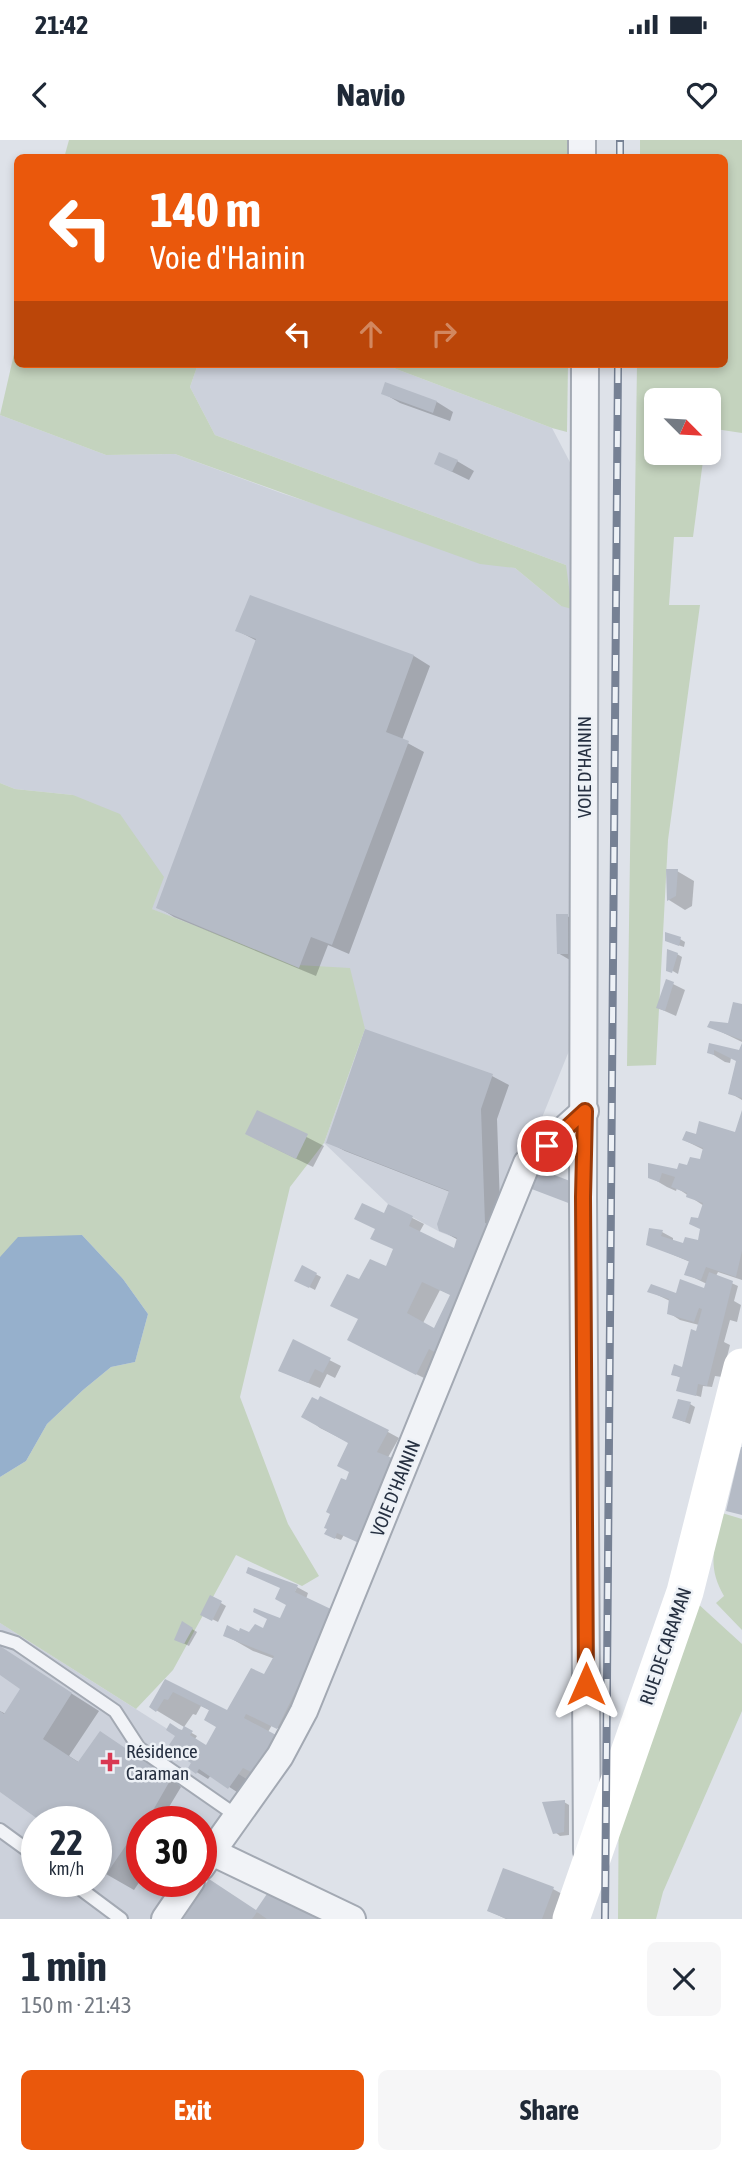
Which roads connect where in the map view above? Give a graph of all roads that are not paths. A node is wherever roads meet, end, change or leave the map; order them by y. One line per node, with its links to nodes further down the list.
1 (585, 368): 2 (street, VOIE D'HAININ)
2 (585, 1111): 5 (street, VOIE D'HAININ); 10 (street, VOIE D'HAININ)
3 (742, 1367): 10 (street, RUE DE CARAMAN)
4 (0, 1638): 5 (lane)
5 (237, 1816): 8 (street, VOIE D'HAININ)
6 (0, 1830): 7 (lane)
7 (21, 1845)
8 (217, 1845)
9 (217, 1863): 15 (street)
10 (588, 1873): 16 (street, RUE DE CARAMAN)
11 (91, 1897): 13 (lane)
12 (180, 1897): 14 (street)
13 (121, 1919)
14 (165, 1919)
15 (352, 1919)
16 (571, 1919)

